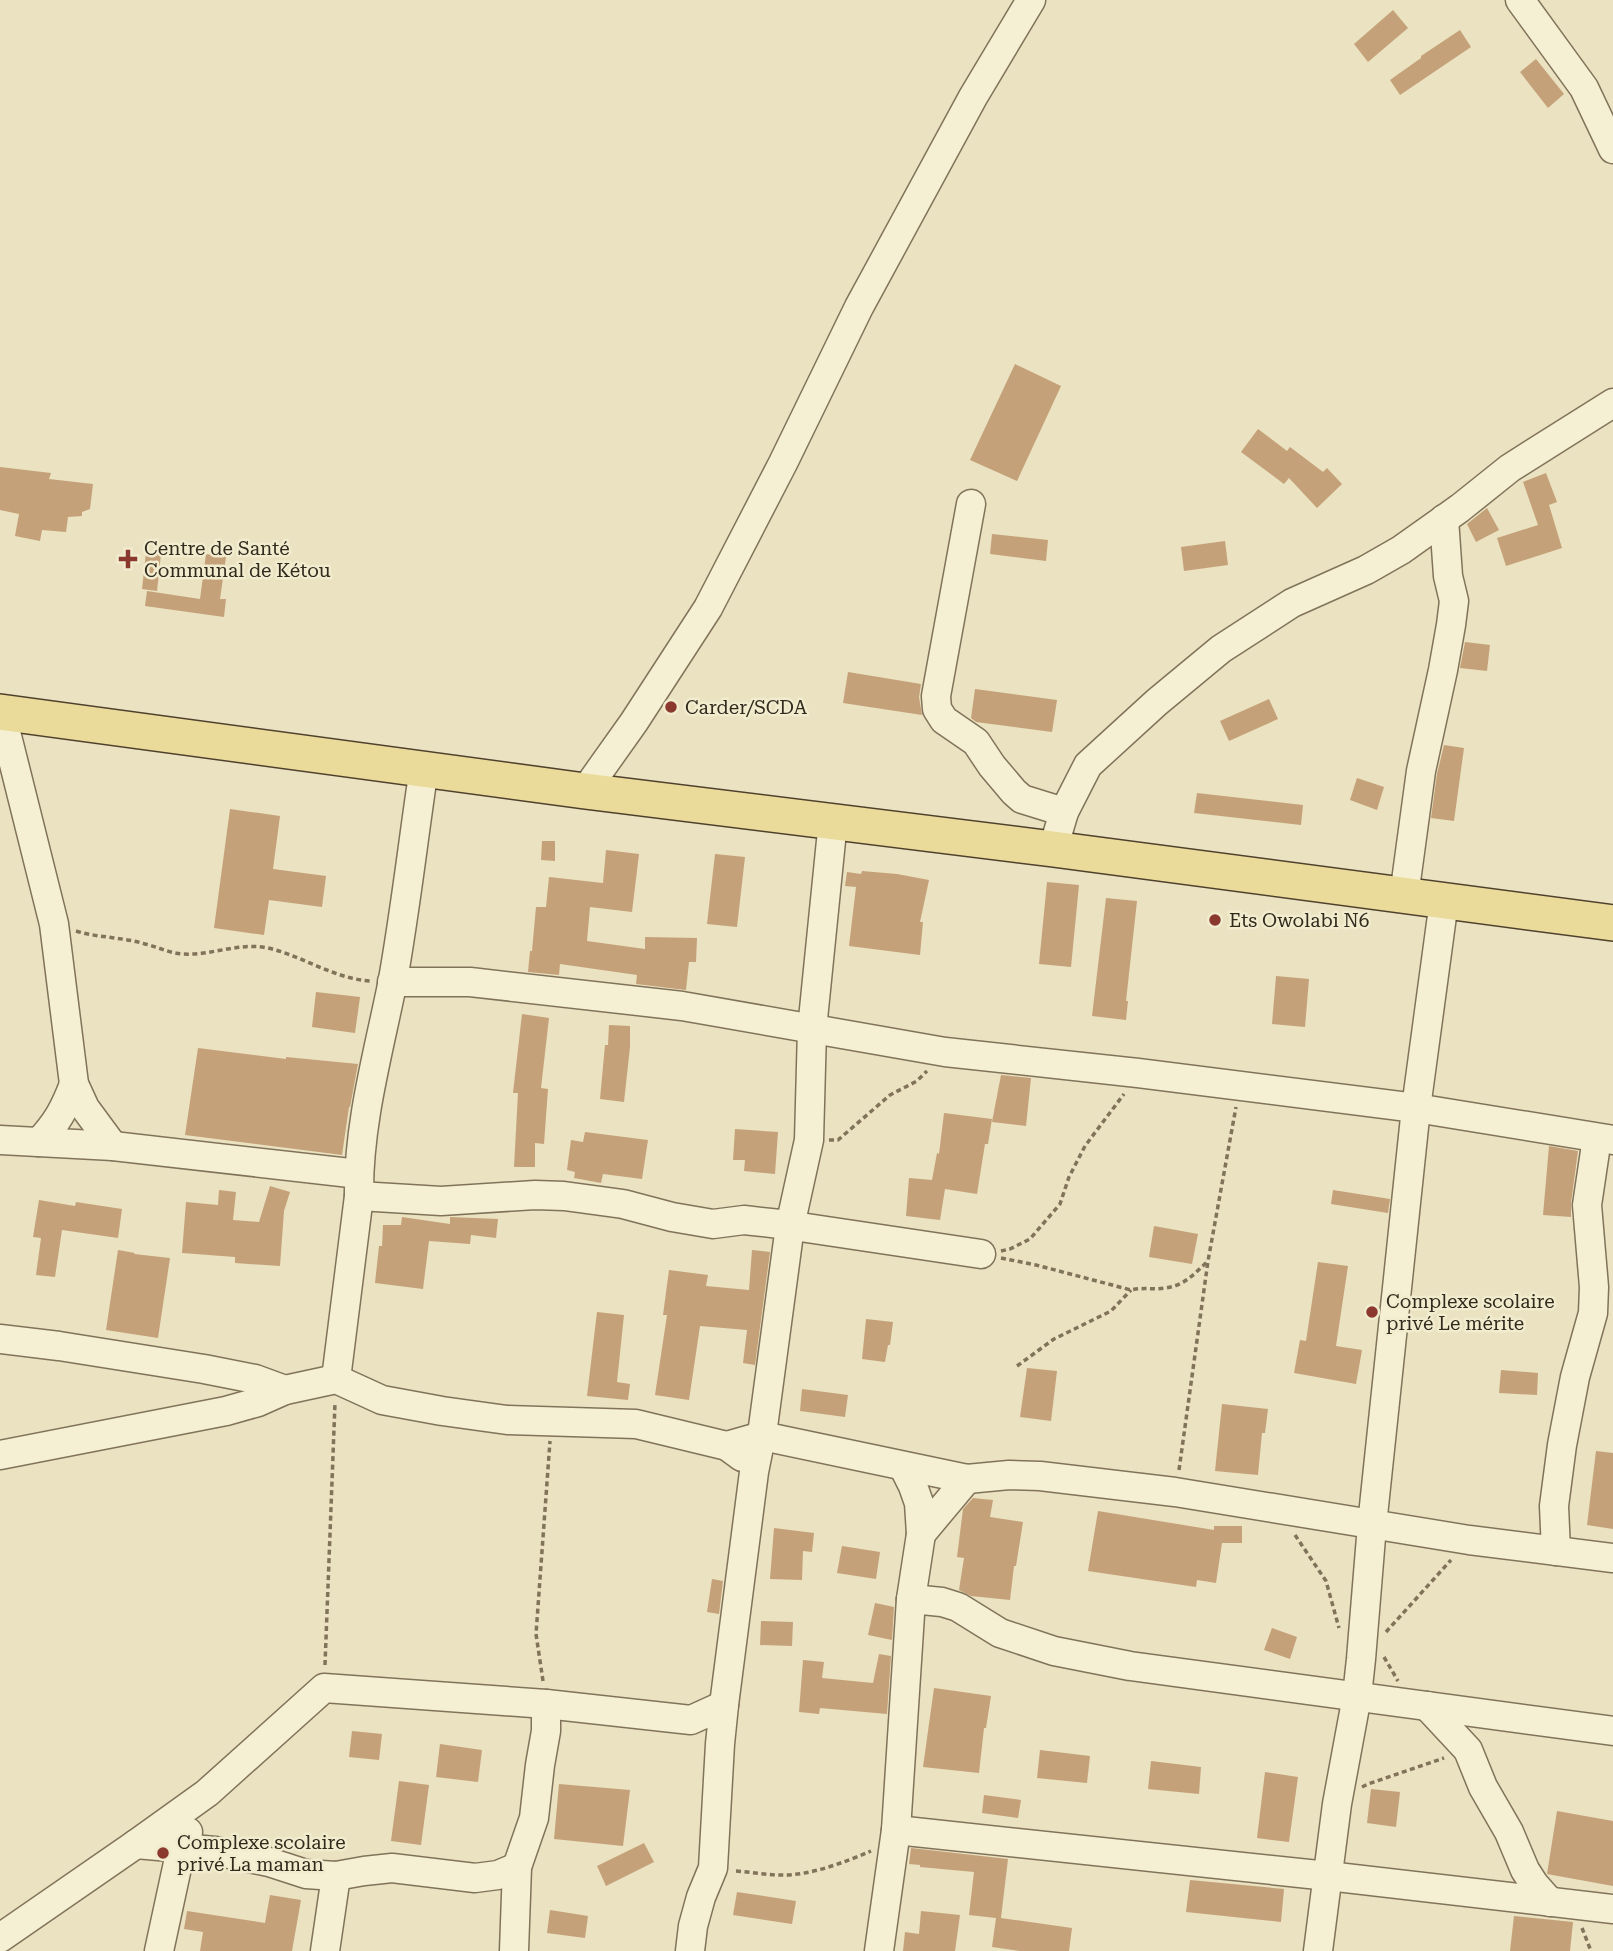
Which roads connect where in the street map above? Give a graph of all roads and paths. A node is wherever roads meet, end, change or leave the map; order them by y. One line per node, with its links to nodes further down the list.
1 (1031, 0): 9 (street)
2 (1520, 0): 3 (street)
3 (1613, 149)
4 (1613, 402): 6 (street)
5 (971, 504): 10 (street)
6 (1444, 519): 10 (street); 13 (street)
7 (1, 712): 8 (main road); 16 (street)
8 (424, 768): 9 (main road); 17 (street)
9 (584, 791): 11 (main road)
10 (1064, 812): 12 (street)
11 (833, 821): 12 (main road); 18 (street)
12 (1053, 849): 13 (main road)
13 (1405, 896): 14 (main road)
14 (1444, 901): 15 (main road); 23 (street)
15 (1613, 923)
16 (54, 924): 17 (path); 21 (street)
17 (392, 982): 18 (street); 29 (street)
18 (812, 1029): 19 (street); 26 (street)
19 (946, 1052): 20 (street); 26 (path)
20 (1138, 1073): 22 (street); 31 (path)
21 (75, 1084): 27 (street); 28 (street)
22 (1240, 1085): 23 (street); 32 (path)
23 (1416, 1108): 24 (street); 47 (street)
24 (1605, 1139): 50 (street)
25 (0, 1140): 27 (street)
26 (809, 1140): 30 (street)
27 (39, 1142): 28 (street)
28 (113, 1146): 29 (street)
29 (359, 1185): 30 (street); 36 (street)
30 (790, 1226): 31 (street); 39 (street)
31 (981, 1254): 33 (path)
32 (1208, 1261): 33 (path); 45 (path)
33 (1131, 1290): 35 (path)
34 (0, 1339): 37 (street)
35 (1017, 1366)
36 (336, 1379): 37 (street); 38 (street); 55 (path)
37 (285, 1390): 41 (street)
38 (551, 1422): 40 (street); 59 (path)
39 (762, 1436): 40 (street); 42 (street); 43 (street)
40 (727, 1446): 43 (street)
41 (0, 1455)
42 (903, 1466): 44 (street); 48 (street)
43 (754, 1472): 57 (street)
44 (967, 1479): 45 (street); 48 (street)
45 (1175, 1492): 46 (street)
46 (1276, 1508): 47 (street); 53 (path)
47 (1371, 1525): 49 (street); 54 (street)
48 (921, 1534): 52 (street)
49 (1469, 1540): 50 (street); 54 (path)
50 (1556, 1550): 51 (street)
51 (1613, 1558)
52 (911, 1599): 56 (street); 66 (street)
53 (1340, 1632)
54 (1369, 1651): 56 (street); 58 (path)
55 (324, 1688): 59 (street); 64 (street)
56 (1357, 1696): 58 (street); 65 (street)
57 (724, 1705): 60 (street); 62 (street)
58 (1419, 1705): 61 (street); 63 (street)
59 (555, 1714): 60 (street); 69 (street)
60 (691, 1720): 62 (street)
61 (1613, 1731)
62 (720, 1744): 70 (street)
63 (1468, 1750): 65 (path); 73 (street)
64 (206, 1793): 67 (street); 68 (street)
65 (1337, 1804): 71 (street)
66 (896, 1830): 70 (path); 71 (street); 80 (street)
67 (136, 1844): 68 (street); 75 (street)
68 (181, 1849): 72 (street); 76 (street)
69 (517, 1867): 72 (street); 78 (street)
70 (713, 1868): 79 (street)
71 (1328, 1876): 73 (street); 81 (street)
72 (336, 1877): 77 (street)
73 (1550, 1902): 74 (street)
74 (1613, 1909)
75 (0, 1938)
76 (159, 1951)
77 (325, 1951)
78 (514, 1951)
79 (690, 1951)
80 (879, 1951)
81 (1318, 1951)

